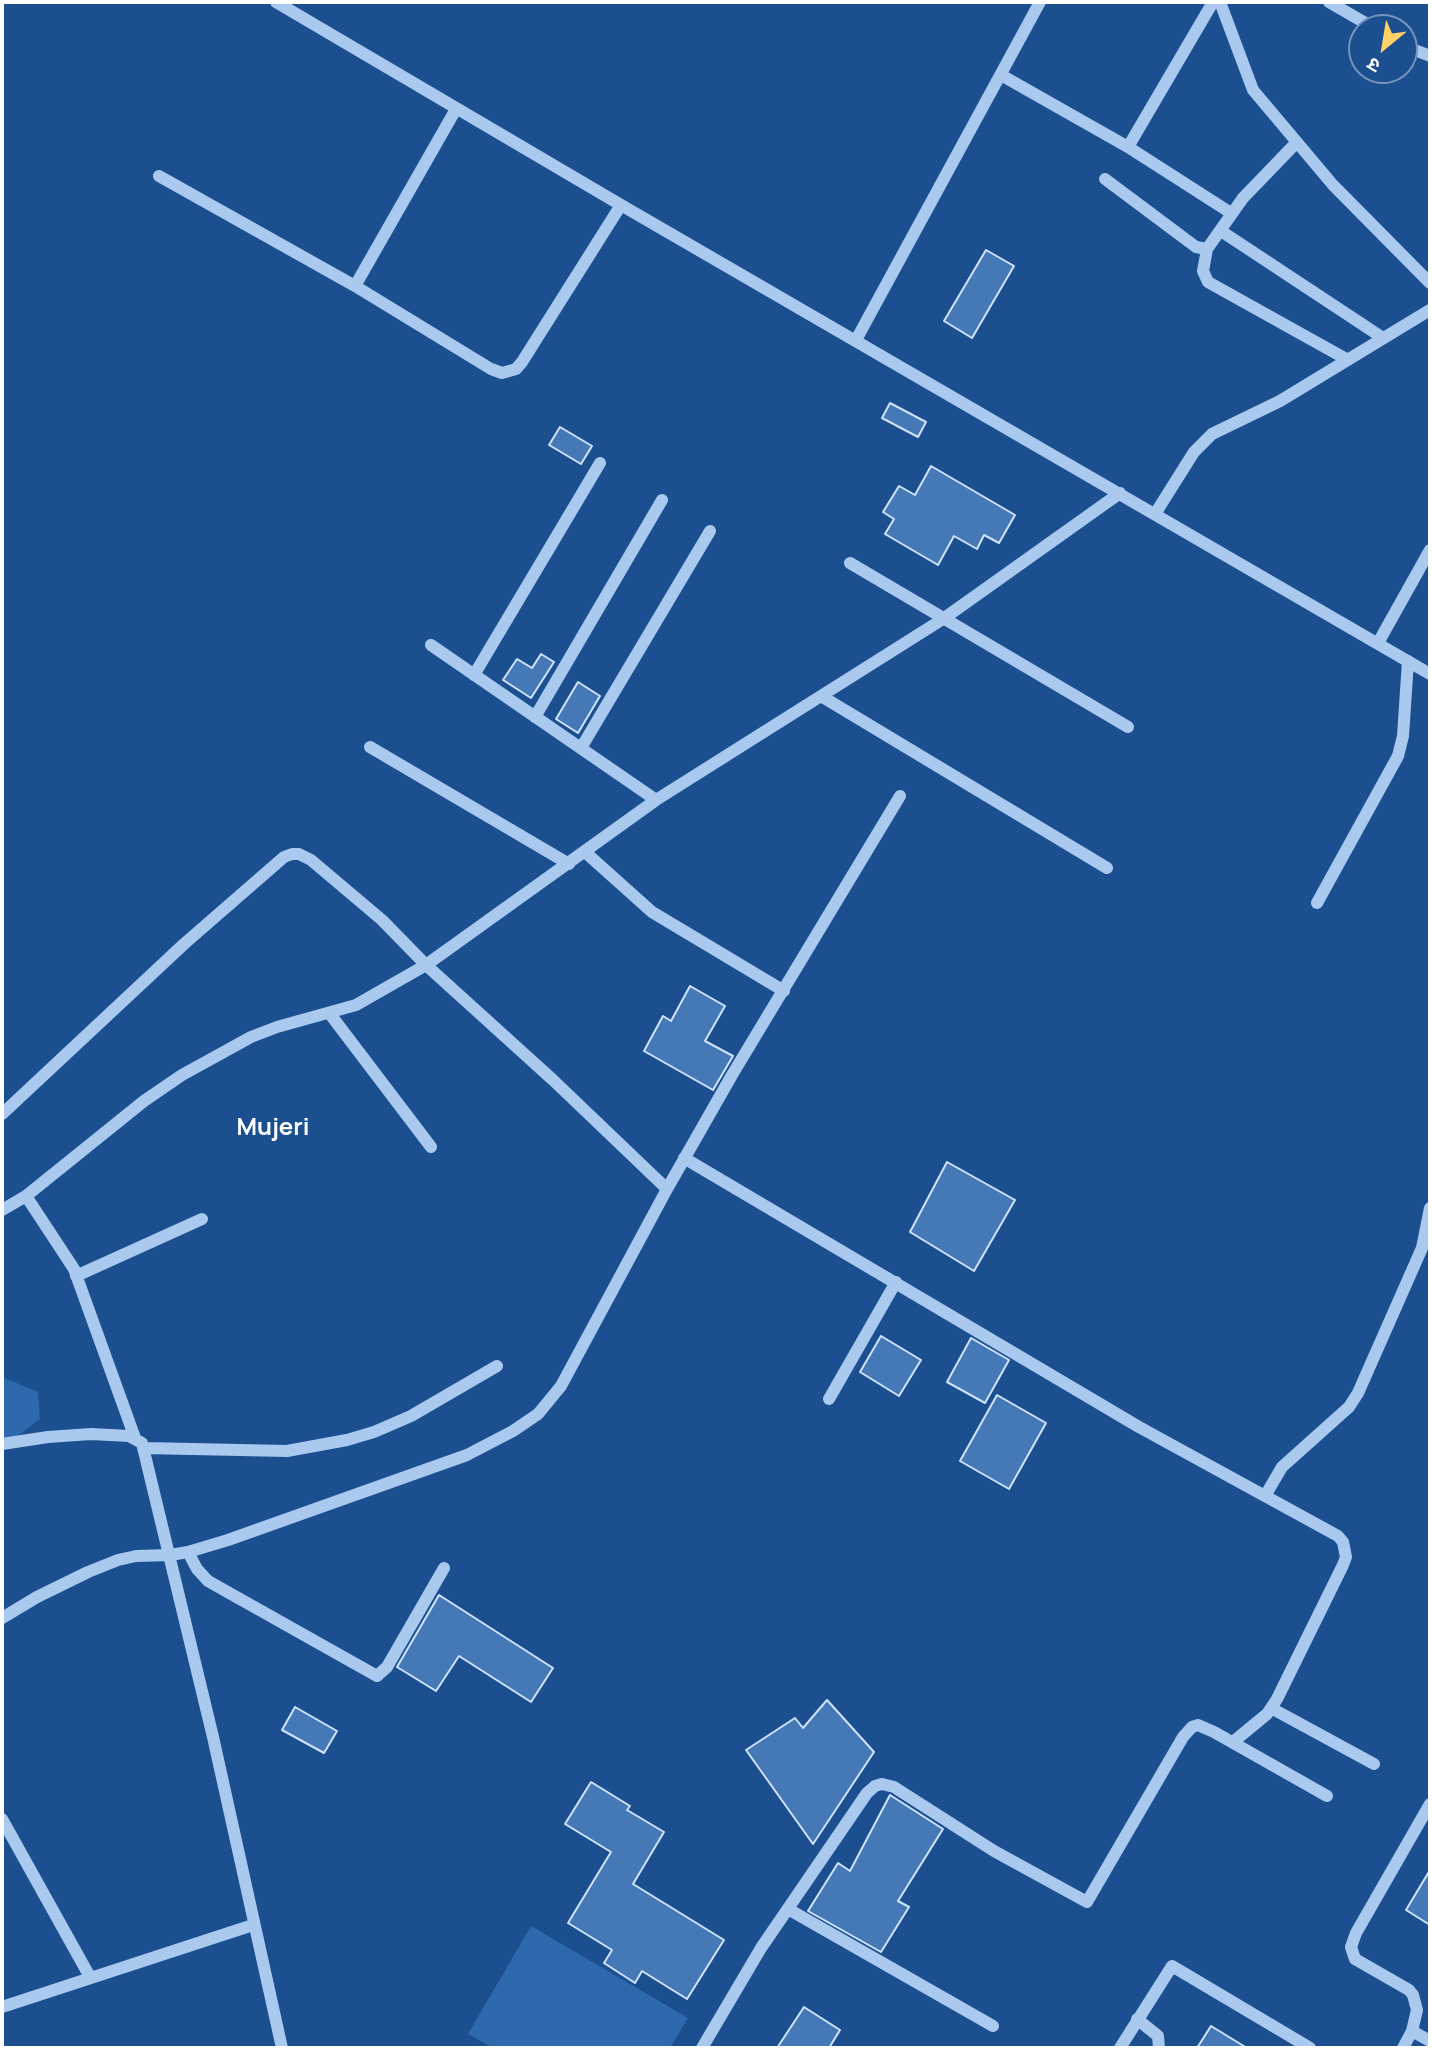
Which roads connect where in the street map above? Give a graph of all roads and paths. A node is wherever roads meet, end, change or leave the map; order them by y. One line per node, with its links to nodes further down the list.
1 (276, 2): 8 (street)
2 (1040, 2): 7 (street)
3 (1213, 2): 10 (street)
4 (1220, 2): 9 (street)
5 (1329, 2): 6 (street)
6 (1350, 14)
7 (1001, 75): 10 (street); 21 (street)
8 (456, 109): 13 (street); 18 (street)
9 (1297, 142): 14 (street); 17 (street)
10 (1128, 147): 14 (street)
11 (159, 176): 18 (street)
12 (1105, 179): 16 (street)
13 (621, 205): 18 (street); 21 (street)
14 (1231, 214): 15 (street)
15 (1220, 231): 16 (street); 20 (street)
16 (1207, 249): 22 (street)
17 (1430, 283)
18 (355, 286)
19 (1430, 310): 20 (street)
20 (1383, 338): 22 (street)
21 (856, 340): 24 (street)
22 (1348, 360): 26 (street)
23 (600, 463): 35 (street)
24 (1120, 493): 26 (street); 30 (street)
25 (662, 500): 37 (street)
26 (1155, 514): 31 (street)
27 (710, 531): 40 (street)
28 (1430, 550): 31 (street)
29 (850, 563): 30 (street)
30 (943, 619): 36 (street); 38 (street)
31 (1378, 643): 33 (street)
32 (431, 645): 35 (street)
33 (1408, 661): 34 (street); 46 (street)
34 (1430, 674)
35 (474, 675): 37 (street)
36 (821, 696): 42 (street); 45 (street)
37 (535, 717): 40 (street)
38 (1128, 727)
39 (370, 747): 44 (street)
40 (581, 748): 42 (street)
41 (900, 796): 48 (street)
42 (656, 800): 43 (street)
43 (585, 852): 44 (street); 48 (street)
44 (569, 864): 47 (street)
45 (1107, 868)
46 (1317, 903)
47 (426, 965): 49 (street); 50 (street); 53 (street)
48 (784, 991): 52 (street)
49 (330, 1014): 51 (street); 54 (street)
50 (2, 1114)
51 (431, 1147)
52 (684, 1158): 53 (street); 59 (street)
53 (667, 1189): 66 (street)
54 (26, 1196): 56 (street); 58 (street)
55 (1430, 1208): 65 (street)
56 (2, 1210)
57 (202, 1219): 58 (street)
58 (76, 1276): 62 (street)
59 (896, 1282): 61 (street); 65 (street)
60 (497, 1366): 64 (street)
61 (829, 1399)
62 (135, 1438): 63 (street); 64 (street)
63 (2, 1444)
64 (144, 1448): 67 (street)
65 (1265, 1496): 70 (street)
66 (188, 1552): 67 (street); 68 (street)
67 (170, 1555): 69 (street); 77 (street)
68 (444, 1568)
69 (2, 1618)
70 (1272, 1708): 71 (street); 72 (street)
71 (1233, 1742): 73 (street); 76 (street)
72 (1374, 1764)
73 (1327, 1796)
74 (1430, 1804): 82 (street)
75 (2, 1819): 78 (street)
76 (788, 1909): 81 (street); 85 (street)
77 (253, 1925): 78 (street); 84 (street)
78 (90, 1977): 79 (street)
79 (2, 2007)
80 (1137, 2019): 86 (street); 87 (street); 88 (street)
81 (993, 2026)
82 (1412, 2031): 83 (street); 89 (street)
83 (1430, 2041)
84 (282, 2048)
85 (702, 2048)
86 (1120, 2048)
87 (1159, 2048)
88 (1310, 2048)
89 (1403, 2048)

